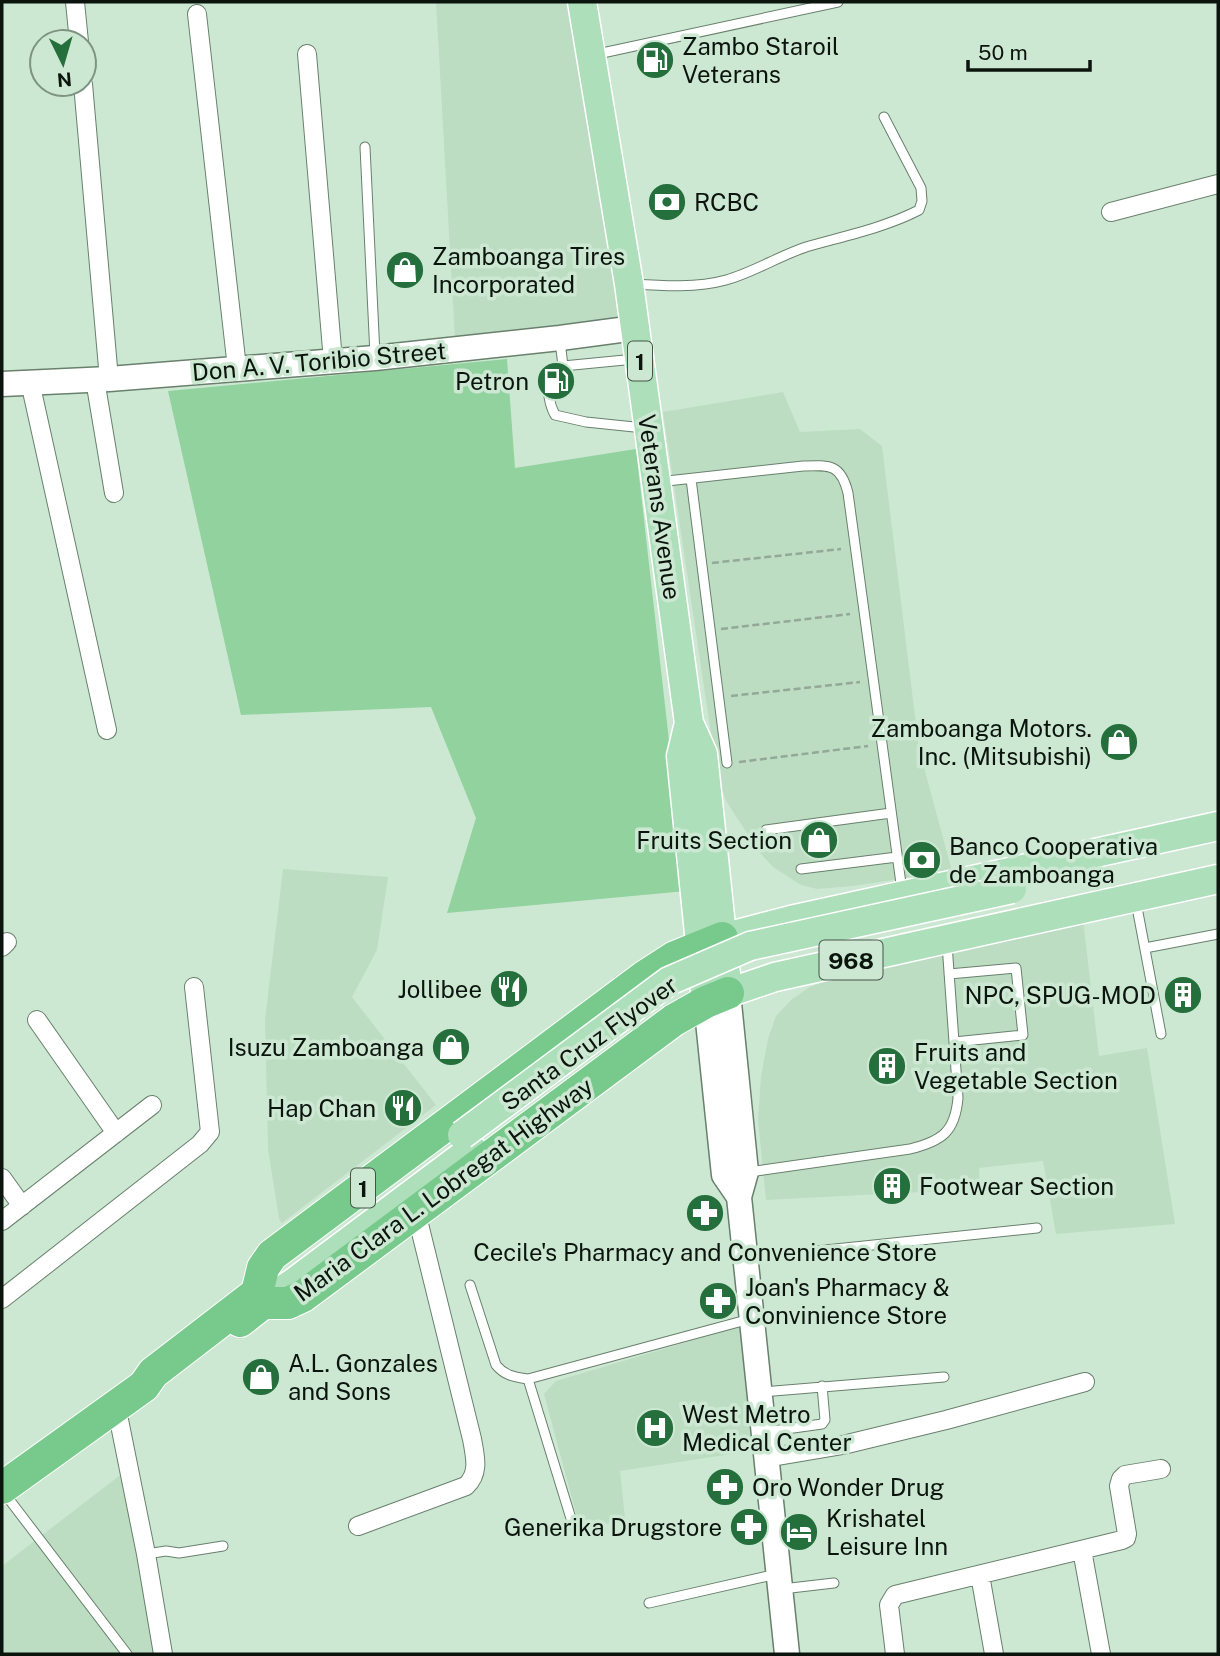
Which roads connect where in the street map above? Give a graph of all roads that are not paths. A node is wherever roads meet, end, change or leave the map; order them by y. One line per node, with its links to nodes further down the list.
1 (75, 2): 5 (street)
2 (582, 2): 7 (main road, Veterans Avenue / 1)
3 (838, 2): 7 (lane)
4 (197, 14): 20 (street)
5 (78, 28)
6 (307, 54): 18 (street)
7 (591, 55): 13 (main road, Veterans Avenue / 1)
8 (84, 98): 21 (street)
9 (884, 117): 13 (lane)
10 (365, 147): 16 (lane)
11 (1218, 184): 12 (street)
12 (1111, 212)
13 (629, 284): 14 (main road, Veterans Avenue / 1)
14 (635, 328): 15 (main road, Don A. V. Toribio Street); 17 (main road, Veterans Avenue / 1)
15 (560, 338): 16 (main road, Don A. V. Toribio Street); 19 (lane)
16 (375, 358): 18 (main road, Don A. V. Toribio Street)
17 (640, 359): 19 (lane); 24 (main road, Veterans Avenue / 1)
18 (334, 361): 20 (main road, Don A. V. Toribio Street)
19 (563, 366): 24 (lane)
20 (237, 368): 21 (main road, Don A. V. Toribio Street)
21 (102, 380): 22 (main road, Don A. V. Toribio Street); 27 (street)
22 (30, 382): 23 (main road, Don A. V. Toribio Street); 28 (street)
23 (2, 384)
24 (649, 429): 26 (main road, Veterans Avenue / 1)
25 (691, 479): 26 (lane); 29 (lane); 30 (lane)
26 (657, 482): 46 (main road, Veterans Avenue / 1)
27 (114, 493)
28 (107, 730)
29 (727, 763)
30 (891, 813): 32 (lane); 34 (lane)
31 (1218, 826): 38 (main road, 968)
32 (766, 830)
33 (1218, 844): 39 (main road, Santa Cruz Flyover)
34 (897, 857): 36 (lane); 41 (lane)
35 (1218, 861): 39 (main road, Santa Cruz Flyover)
36 (801, 869)
37 (1218, 879): 40 (main road, 968)
38 (965, 882): 41 (main road, 968); 43 (main road)
39 (1014, 897): 72 (main road, Santa Cruz Flyover, bridge)
40 (1135, 897): 43 (main road, 968); 47 (lane)
41 (890, 898): 42 (main road, 968); 48 (main road)
42 (791, 920): 46 (main road, 968); 49 (main road)
43 (976, 932): 45 (main road, 968)
44 (1218, 934): 47 (lane)
45 (947, 939): 48 (main road, 968); 50 (lane)
46 (711, 942): 52 (highway, Maria Clara L. Lobregat Highway / 1); 53 (main road, 1)
47 (1145, 948): 56 (lane)
48 (889, 951): 49 (main road, 968)
49 (802, 970): 53 (main road, 968)
50 (949, 974): 57 (lane); 57 (lane)
51 (194, 987): 73 (street)
52 (623, 993): 55 (highway); 58 (highway, Maria Clara L. Lobregat Highway / 1)
53 (717, 997): 55 (highway, Maria Clara L. Lobregat Highway / 1); 64 (main road)
54 (37, 1020): 62 (street)
55 (654, 1034): 59 (highway, Maria Clara L. Lobregat Highway / 1)
56 (1161, 1034)
57 (954, 1042): 64 (lane)
58 (555, 1044): 59 (highway); 60 (highway, Maria Clara L. Lobregat Highway / 1)
59 (586, 1085): 63 (highway, Maria Clara L. Lobregat Highway / 1)
60 (486, 1096): 63 (highway); 72 (highway, Maria Clara L. Lobregat Highway / 1)
61 (152, 1105): 62 (street)
62 (116, 1133): 66 (street)
63 (517, 1136): 67 (highway, Maria Clara L. Lobregat Highway / 1)
64 (735, 1174): 70 (main road)
65 (2, 1178): 66 (street)
66 (22, 1206): 68 (street)
67 (416, 1212): 72 (highway, Maria Clara L. Lobregat Highway / 1); 86 (street)
68 (2, 1221)
69 (1037, 1228): 70 (lane)
70 (745, 1259): 74 (main road)
71 (470, 1284): 76 (lane)
72 (260, 1298): 80 (highway, Maria Clara L. Lobregat Highway)
73 (2, 1300)
74 (752, 1318): 76 (lane); 79 (main road)
75 (944, 1377): 78 (lane)
76 (528, 1379): 85 (lane)
77 (1085, 1382): 82 (street)
78 (822, 1387): 79 (lane); 81 (lane)
79 (760, 1392): 81 (main road)
80 (130, 1395): 84 (highway, Maria Clara L. Lobregat Highway); 89 (street)
81 (764, 1432): 82 (main road)
82 (766, 1458): 91 (main road)
83 (1161, 1469): 88 (street)
84 (2, 1489): 94 (lane)
85 (573, 1525)
86 (358, 1527)
87 (223, 1546): 89 (lane)
88 (1082, 1550): 90 (street); 99 (street)
89 (146, 1554): 95 (street)
90 (980, 1575): 97 (street); 98 (street)
91 (780, 1582): 92 (lane); 93 (lane); 96 (main road)
92 (834, 1583)
93 (649, 1603)
94 (127, 1654)
95 (163, 1654)
96 (787, 1654)
97 (895, 1654)
98 (994, 1654)
99 (1101, 1654)

